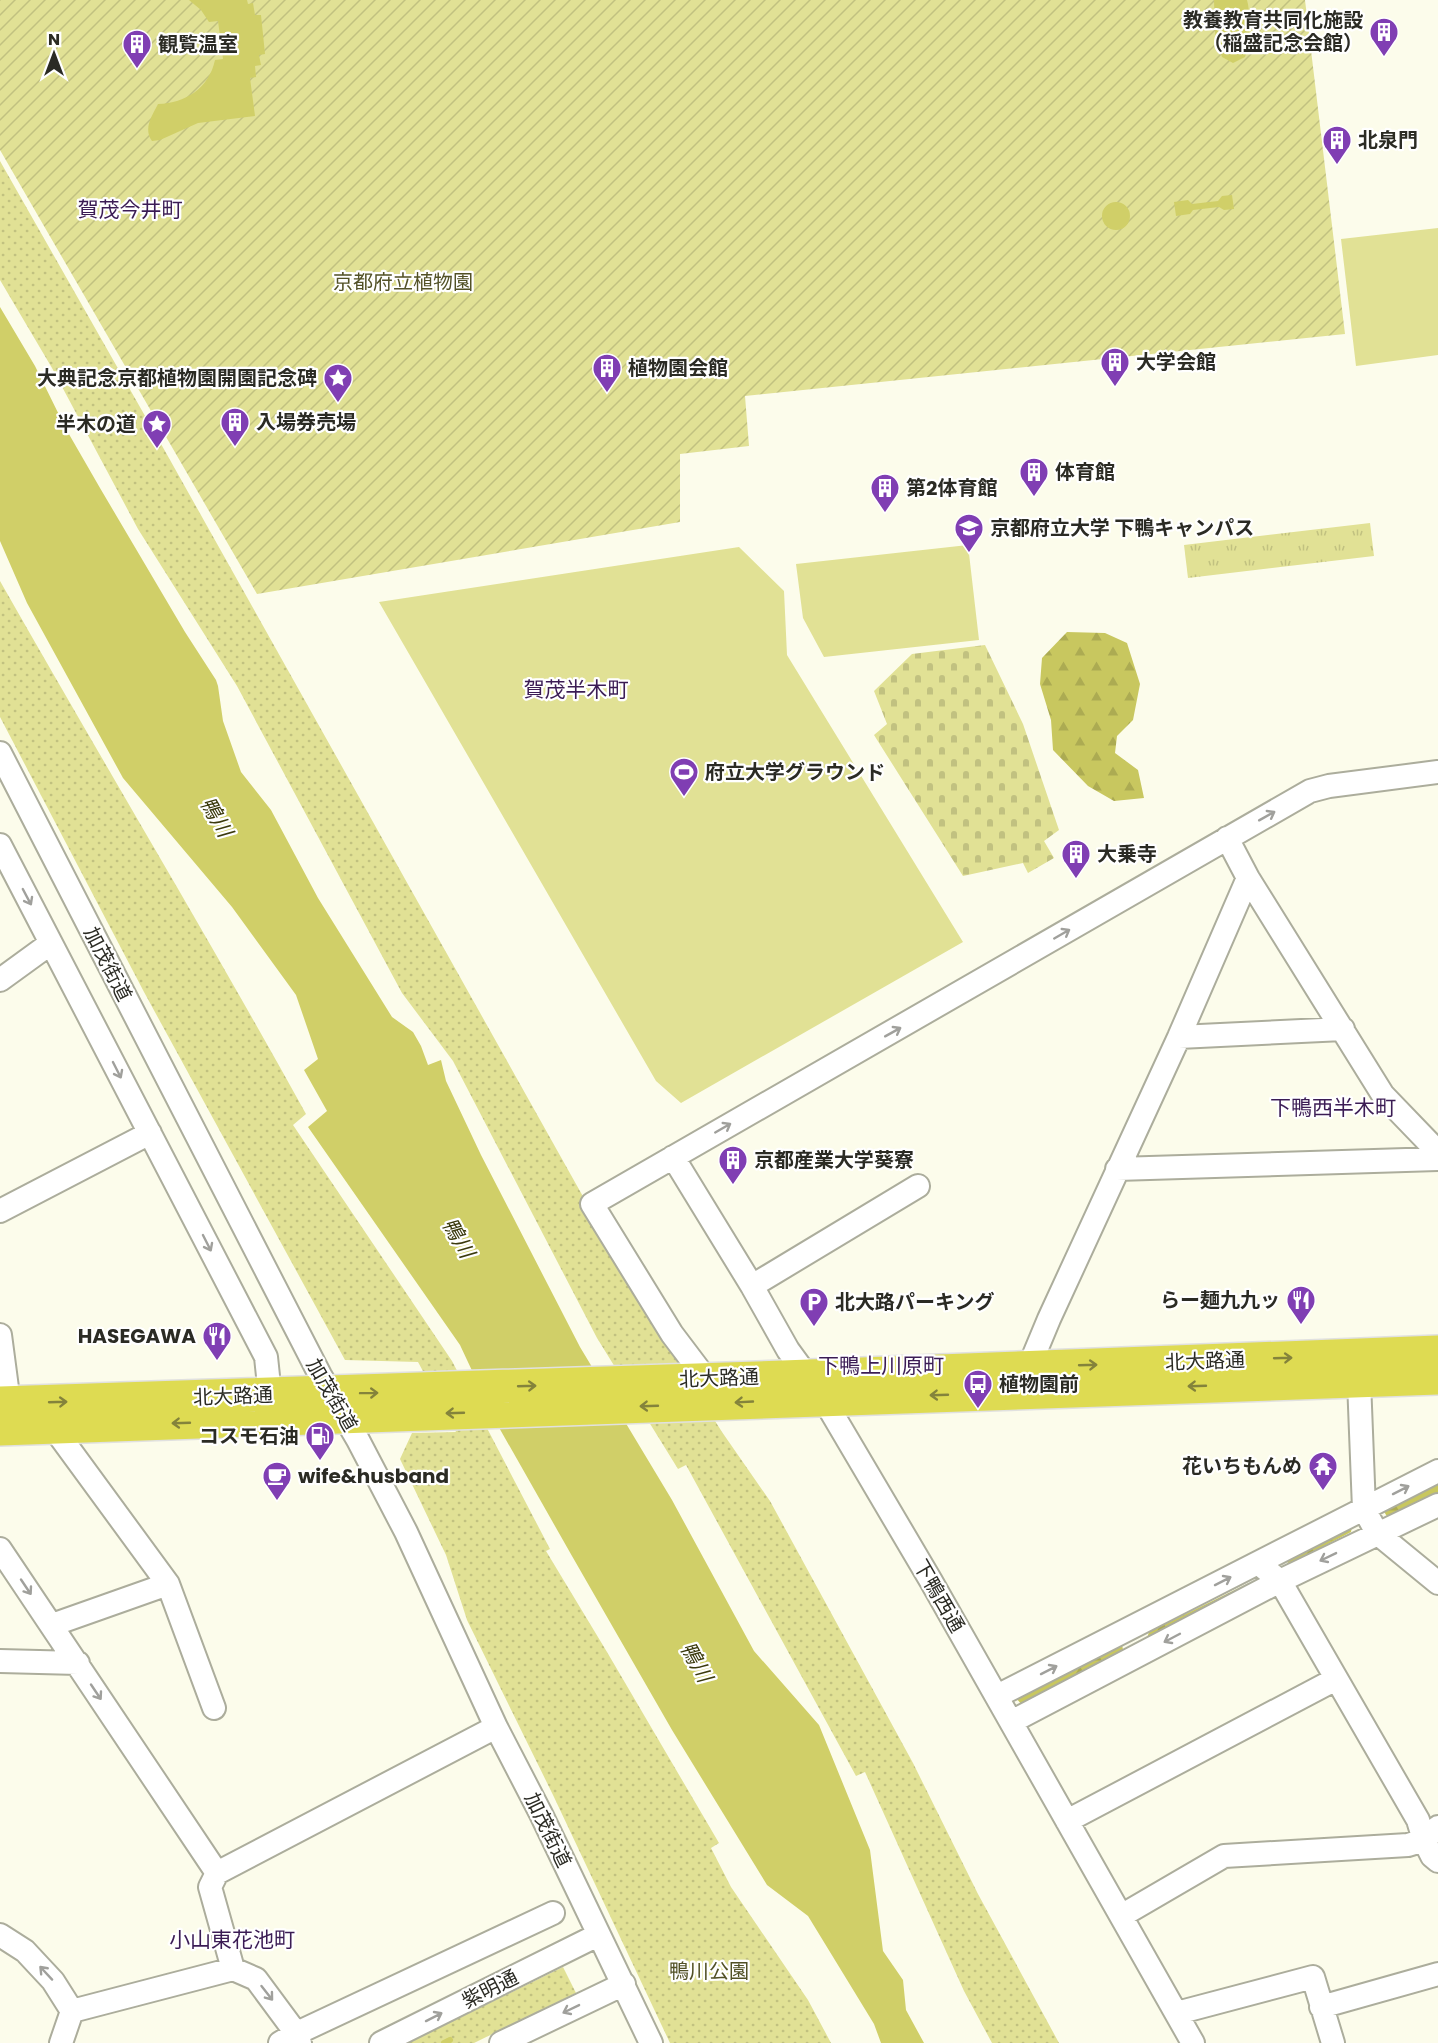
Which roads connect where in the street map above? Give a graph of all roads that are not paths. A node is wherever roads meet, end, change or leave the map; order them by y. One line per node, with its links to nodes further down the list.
1 (0, 753): 27 (street, 加茂街道)
2 (1438, 772): 3 (street, one-way to 2)
3 (1227, 838): 6 (street); 13 (street, one-way to 3)
4 (0, 845): 5 (street)
5 (5, 868): 7 (street, one-way to 7)
6 (1248, 878): 9 (street); 10 (street)
7 (51, 943): 8 (street); 11 (street, one-way to 11)
8 (0, 980)
9 (1343, 1029): 10 (street); 12 (street)
10 (1179, 1037): 15 (street)
11 (150, 1133): 17 (street); 26 (street, one-way to 26)
12 (1438, 1152)
13 (673, 1157): 18 (street, 下鴨西通); 24 (street)
14 (1438, 1159): 15 (street)
15 (1117, 1169): 21 (street)
16 (918, 1186): 18 (street)
17 (0, 1211)
18 (752, 1286): 25 (street, 下鴨西通)
19 (0, 1335): 28 (street)
20 (1438, 1352): 21 (highway, 北大路通, one-way to 20)
21 (1029, 1367): 25 (highway, 北大路通)
22 (1438, 1378): 23 (highway, 北大路通)
23 (1359, 1381): 25 (highway, 北大路通, one-way to 25); 32 (street)
24 (703, 1387): 25 (highway, 北大路通); 27 (highway, 北大路通)
25 (815, 1387): 43 (street, 下鴨西通)
26 (270, 1395): 27 (highway, 北大路通); 28 (highway, 北大路通, one-way to 26)
27 (338, 1405): 29 (highway, 北大路通, one-way to 29); 46 (street, 加茂街道)
28 (3, 1412): 29 (highway, 北大路通)
29 (52, 1427): 38 (street)
30 (1438, 1471): 32 (street, one-way to 30)
31 (1438, 1505): 33 (street)
32 (1364, 1509): 33 (street); 35 (street)
33 (1377, 1533): 36 (street, one-way to 36); 37 (street)
34 (0, 1549): 39 (street, one-way to 39)
35 (1258, 1563): 36 (street); 43 (street, one-way to 35)
36 (1280, 1581): 42 (street); 45 (street, one-way to 45)
37 (1438, 1583)
38 (168, 1584): 39 (street); 44 (street)
39 (52, 1625): 41 (street)
40 (0, 1661): 41 (street)
41 (78, 1663): 50 (street, one-way to 50)
42 (1336, 1679): 47 (street); 48 (street)
43 (997, 1696): 45 (street, 下鴨西通)
44 (214, 1708)
45 (1011, 1722): 47 (street, 下鴨西通)
46 (496, 1727): 50 (street); 54 (street, 加茂街道)
47 (1067, 1821): 52 (street, 下鴨西通)
48 (1431, 1833): 49 (street); 52 (street)
49 (1438, 1861)
50 (217, 1873): 55 (street)
51 (553, 1912): 61 (street)
52 (1121, 1916): 60 (street, 下鴨西通)
53 (0, 1935): 59 (street, one-way to 53)
54 (598, 1935): 57 (street, 加茂街道); 63 (street, 紫明通, one-way to 54)
55 (233, 1969): 59 (street); 61 (street, one-way to 61)
56 (1438, 1974): 58 (street)
57 (624, 1984): 64 (street, one-way to 64); 65 (street, 加茂街道)
58 (1322, 2007): 60 (street); 67 (street)
59 (72, 2011): 62 (street)
60 (1177, 2013): 66 (street, 下鴨西通)
61 (292, 2040)
62 (61, 2043)
63 (381, 2043)
64 (501, 2043)
65 (651, 2043)
66 (1193, 2043)
67 (1333, 2043)

